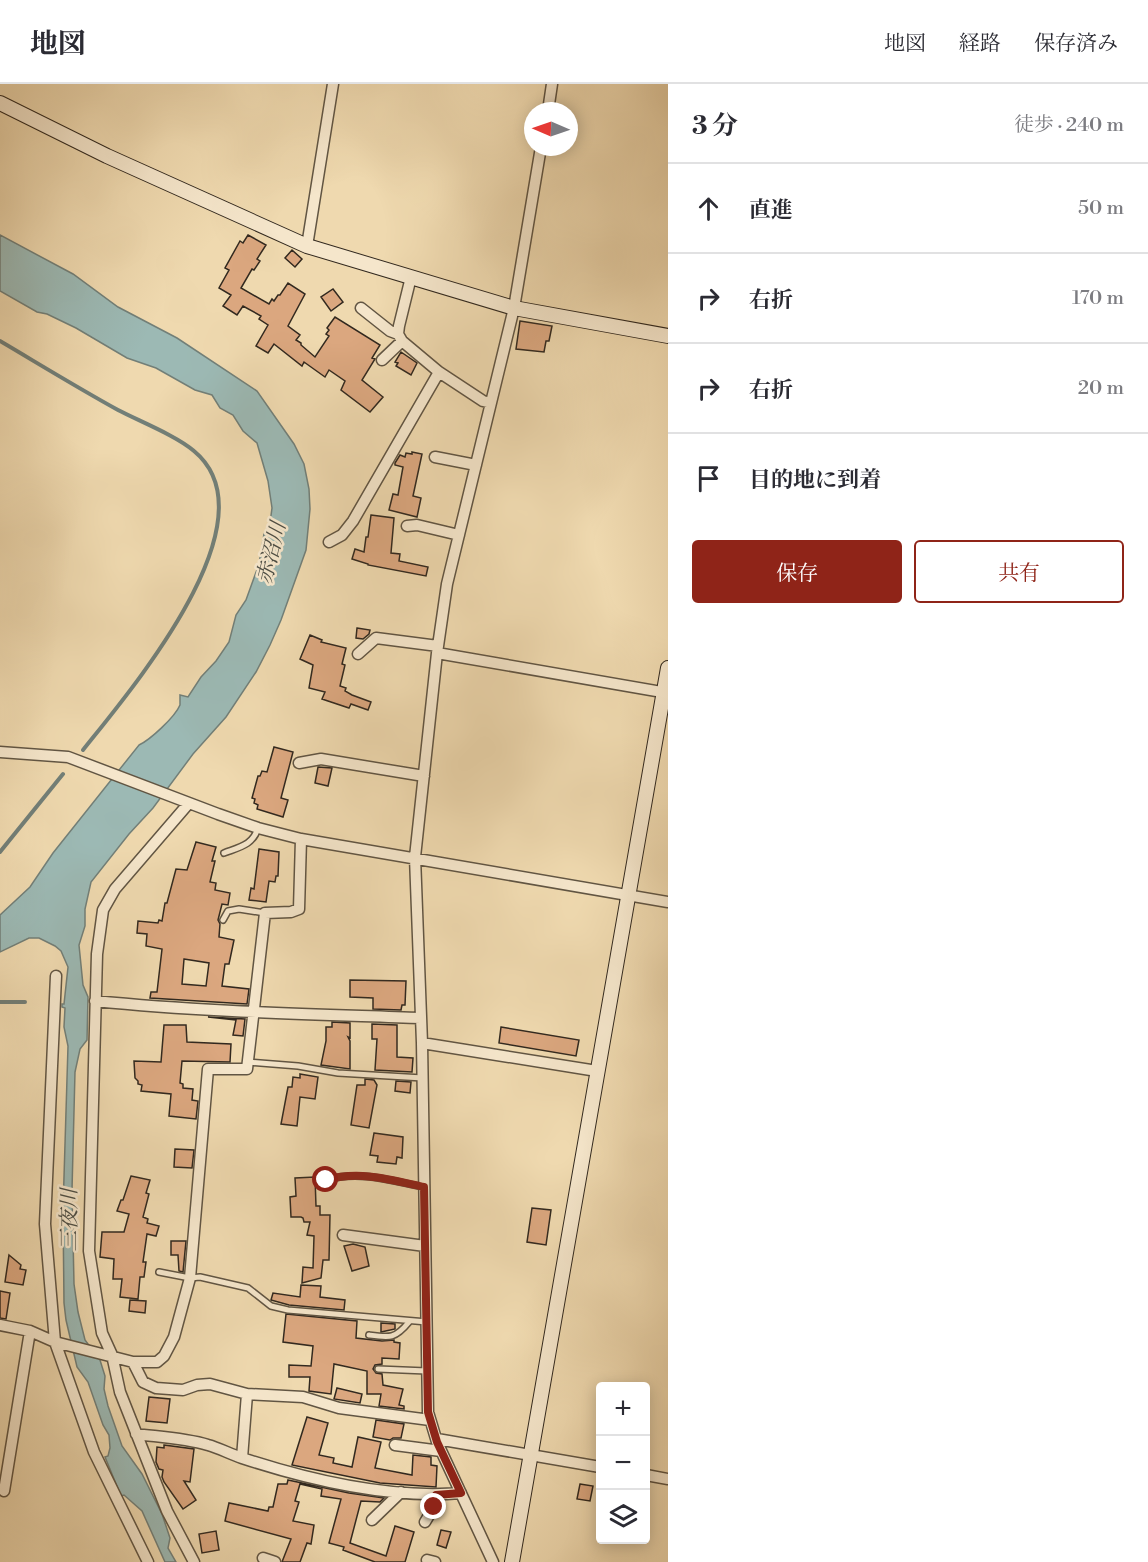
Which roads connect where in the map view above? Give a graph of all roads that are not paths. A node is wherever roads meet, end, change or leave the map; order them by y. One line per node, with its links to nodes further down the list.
1 (333, 84): 6 (street)
2 (552, 84): 3 (street)
3 (549, 102)
4 (0, 104): 6 (street)
5 (540, 156): 9 (street)
6 (306, 246): 7 (street)
7 (411, 277): 9 (street); 11 (street)
8 (361, 308): 11 (street)
9 (514, 308): 10 (street); 14 (street)
10 (668, 336)
11 (400, 337): 12 (street); 13 (street)
12 (382, 360)
13 (439, 372): 14 (street); 19 (street)
14 (491, 404): 16 (street)
15 (435, 457): 16 (street)
16 (476, 465): 18 (street)
17 (407, 526): 18 (street)
18 (459, 535): 20 (street)
19 (328, 542)
20 (438, 650): 21 (street); 23 (street); 26 (street)
21 (358, 654)
22 (668, 668): 23 (street)
23 (666, 692): 32 (street)
24 (0, 752): 27 (street)
25 (299, 763): 26 (street)
26 (424, 776): 31 (street)
27 (189, 803): 28 (street); 37 (street)
28 (258, 828): 29 (street); 30 (lane)
29 (301, 839): 31 (street); 34 (street)
30 (224, 853)
31 (415, 857): 32 (street); 39 (street)
32 (628, 895): 33 (street); 42 (street)
33 (668, 902)
34 (265, 913): 35 (lane); 38 (street)
35 (223, 920)
36 (56, 976): 55 (street)
37 (95, 1001): 38 (street); 56 (street)
38 (255, 1012): 39 (street); 41 (street)
39 (421, 1018): 40 (street)
40 (422, 1043): 42 (street); 43 (street)
41 (248, 1062): 43 (lane); 49 (street)
42 (597, 1071): 66 (street)
43 (423, 1078): 45 (street)
44 (326, 1180): 45 (lane)
45 (424, 1187): 47 (street)
46 (343, 1235): 47 (street)
47 (425, 1246): 51 (street)
48 (159, 1272): 49 (lane)
49 (190, 1278): 50 (lane); 57 (street)
50 (409, 1322): 51 (lane); 54 (lane)
51 (427, 1322): 59 (street)
52 (0, 1325): 53 (street)
53 (30, 1331): 55 (street); 71 (street)
54 (369, 1335)
55 (55, 1342): 56 (street); 78 (street)
56 (112, 1355): 57 (street); 62 (street)
57 (133, 1362): 60 (street)
58 (378, 1369): 59 (lane)
59 (427, 1371): 61 (street)
60 (247, 1394): 61 (street); 67 (street)
61 (430, 1420): 63 (street)
62 (136, 1434): 67 (street); 79 (street)
63 (437, 1439): 65 (street); 66 (street)
64 (395, 1445): 65 (street)
65 (441, 1451): 73 (street)
66 (530, 1455): 68 (street); 82 (street)
67 (242, 1458): 72 (street)
68 (596, 1466)
69 (650, 1476): 70 (street)
70 (668, 1479)
71 (4, 1491)
72 (401, 1492): 74 (street); 75 (street)
73 (461, 1493): 74 (street); 81 (street)
74 (436, 1495): 76 (street)
75 (372, 1520)
76 (425, 1522)
77 (263, 1558): 80 (street)
78 (148, 1562)
79 (194, 1562)
80 (275, 1562)
81 (493, 1562)
82 (512, 1562)

